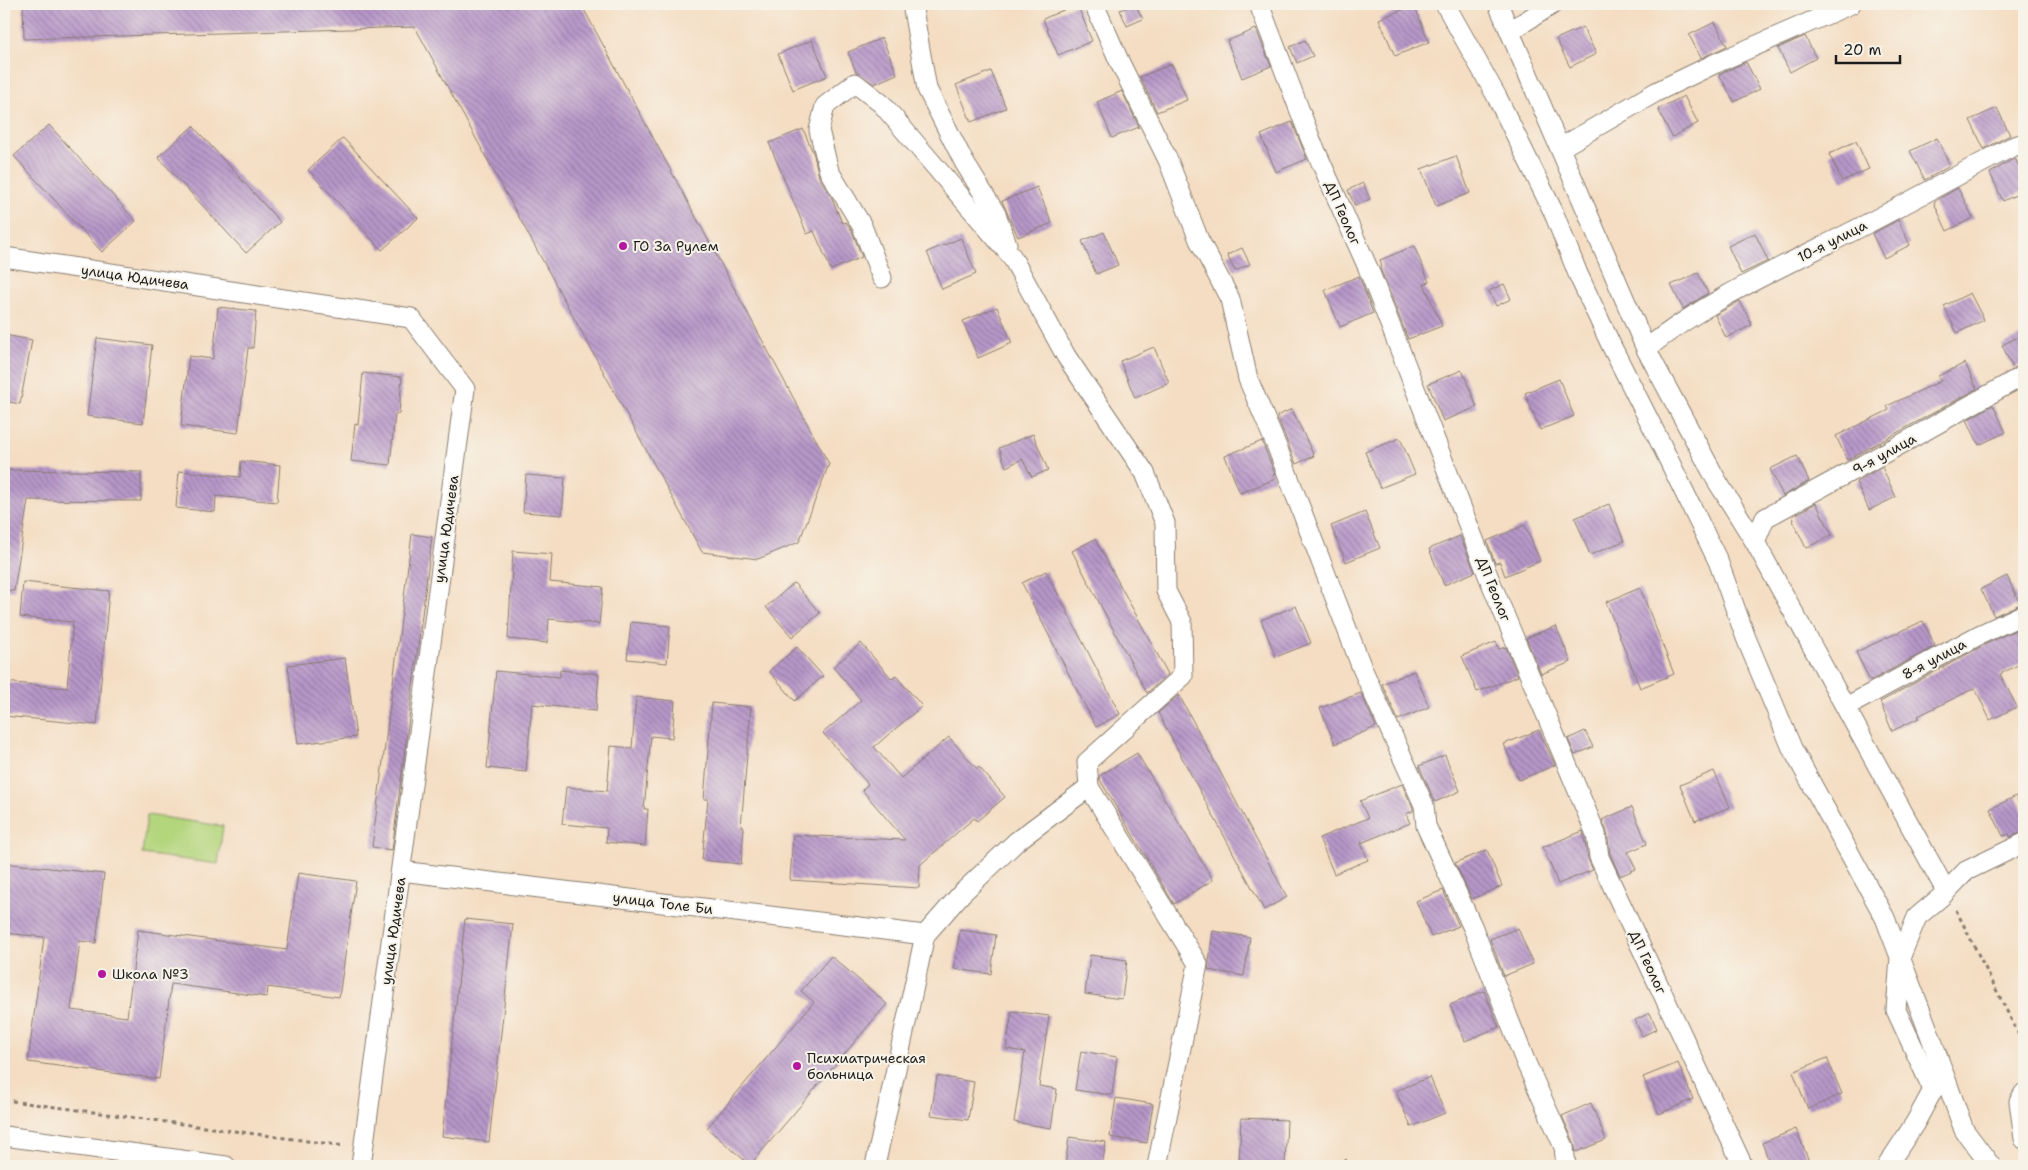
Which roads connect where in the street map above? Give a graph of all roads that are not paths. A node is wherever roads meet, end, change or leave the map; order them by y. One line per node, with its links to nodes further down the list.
1 (912, 4): 12 (street)
2 (1094, 4): 34 (street)
3 (1259, 4): 35 (street, ДП Геолог)
4 (1445, 4): 24 (street)
5 (1498, 4): 8 (street)
6 (1554, 4): 8 (street)
7 (1851, 4): 10 (street)
8 (1510, 31): 10 (street)
9 (2024, 143): 14 (street, 10-я улица)
10 (1560, 148): 14 (street)
11 (4, 257): 21 (street, улица Юдичева)
12 (1012, 257): 13 (street); 19 (street)
13 (882, 278)
14 (1646, 349): 16 (street)
15 (2024, 375): 16 (street, 9-я улица)
16 (1755, 542): 18 (street)
17 (2024, 614): 18 (street, 8-я улица)
18 (1846, 707): 22 (street)
19 (1089, 788): 23 (street); 33 (street)
20 (2024, 843): 22 (street)
21 (401, 871): 23 (street, улица Толе Би); 30 (street, улица Юдичева)
22 (1946, 891): 24 (street)
23 (924, 935): 32 (street)
24 (1900, 958): 25 (street); 26 (street)
25 (1944, 1072): 26 (street); 37 (street)
26 (1933, 1090): 36 (street)
27 (2024, 1093): 29 (street)
28 (4, 1136): 31 (street)
29 (2024, 1139)
30 (362, 1157)
31 (226, 1166)
32 (876, 1166)
33 (1157, 1166)
34 (1566, 1166)
35 (1743, 1166)
36 (1887, 1166)
37 (1991, 1166)

